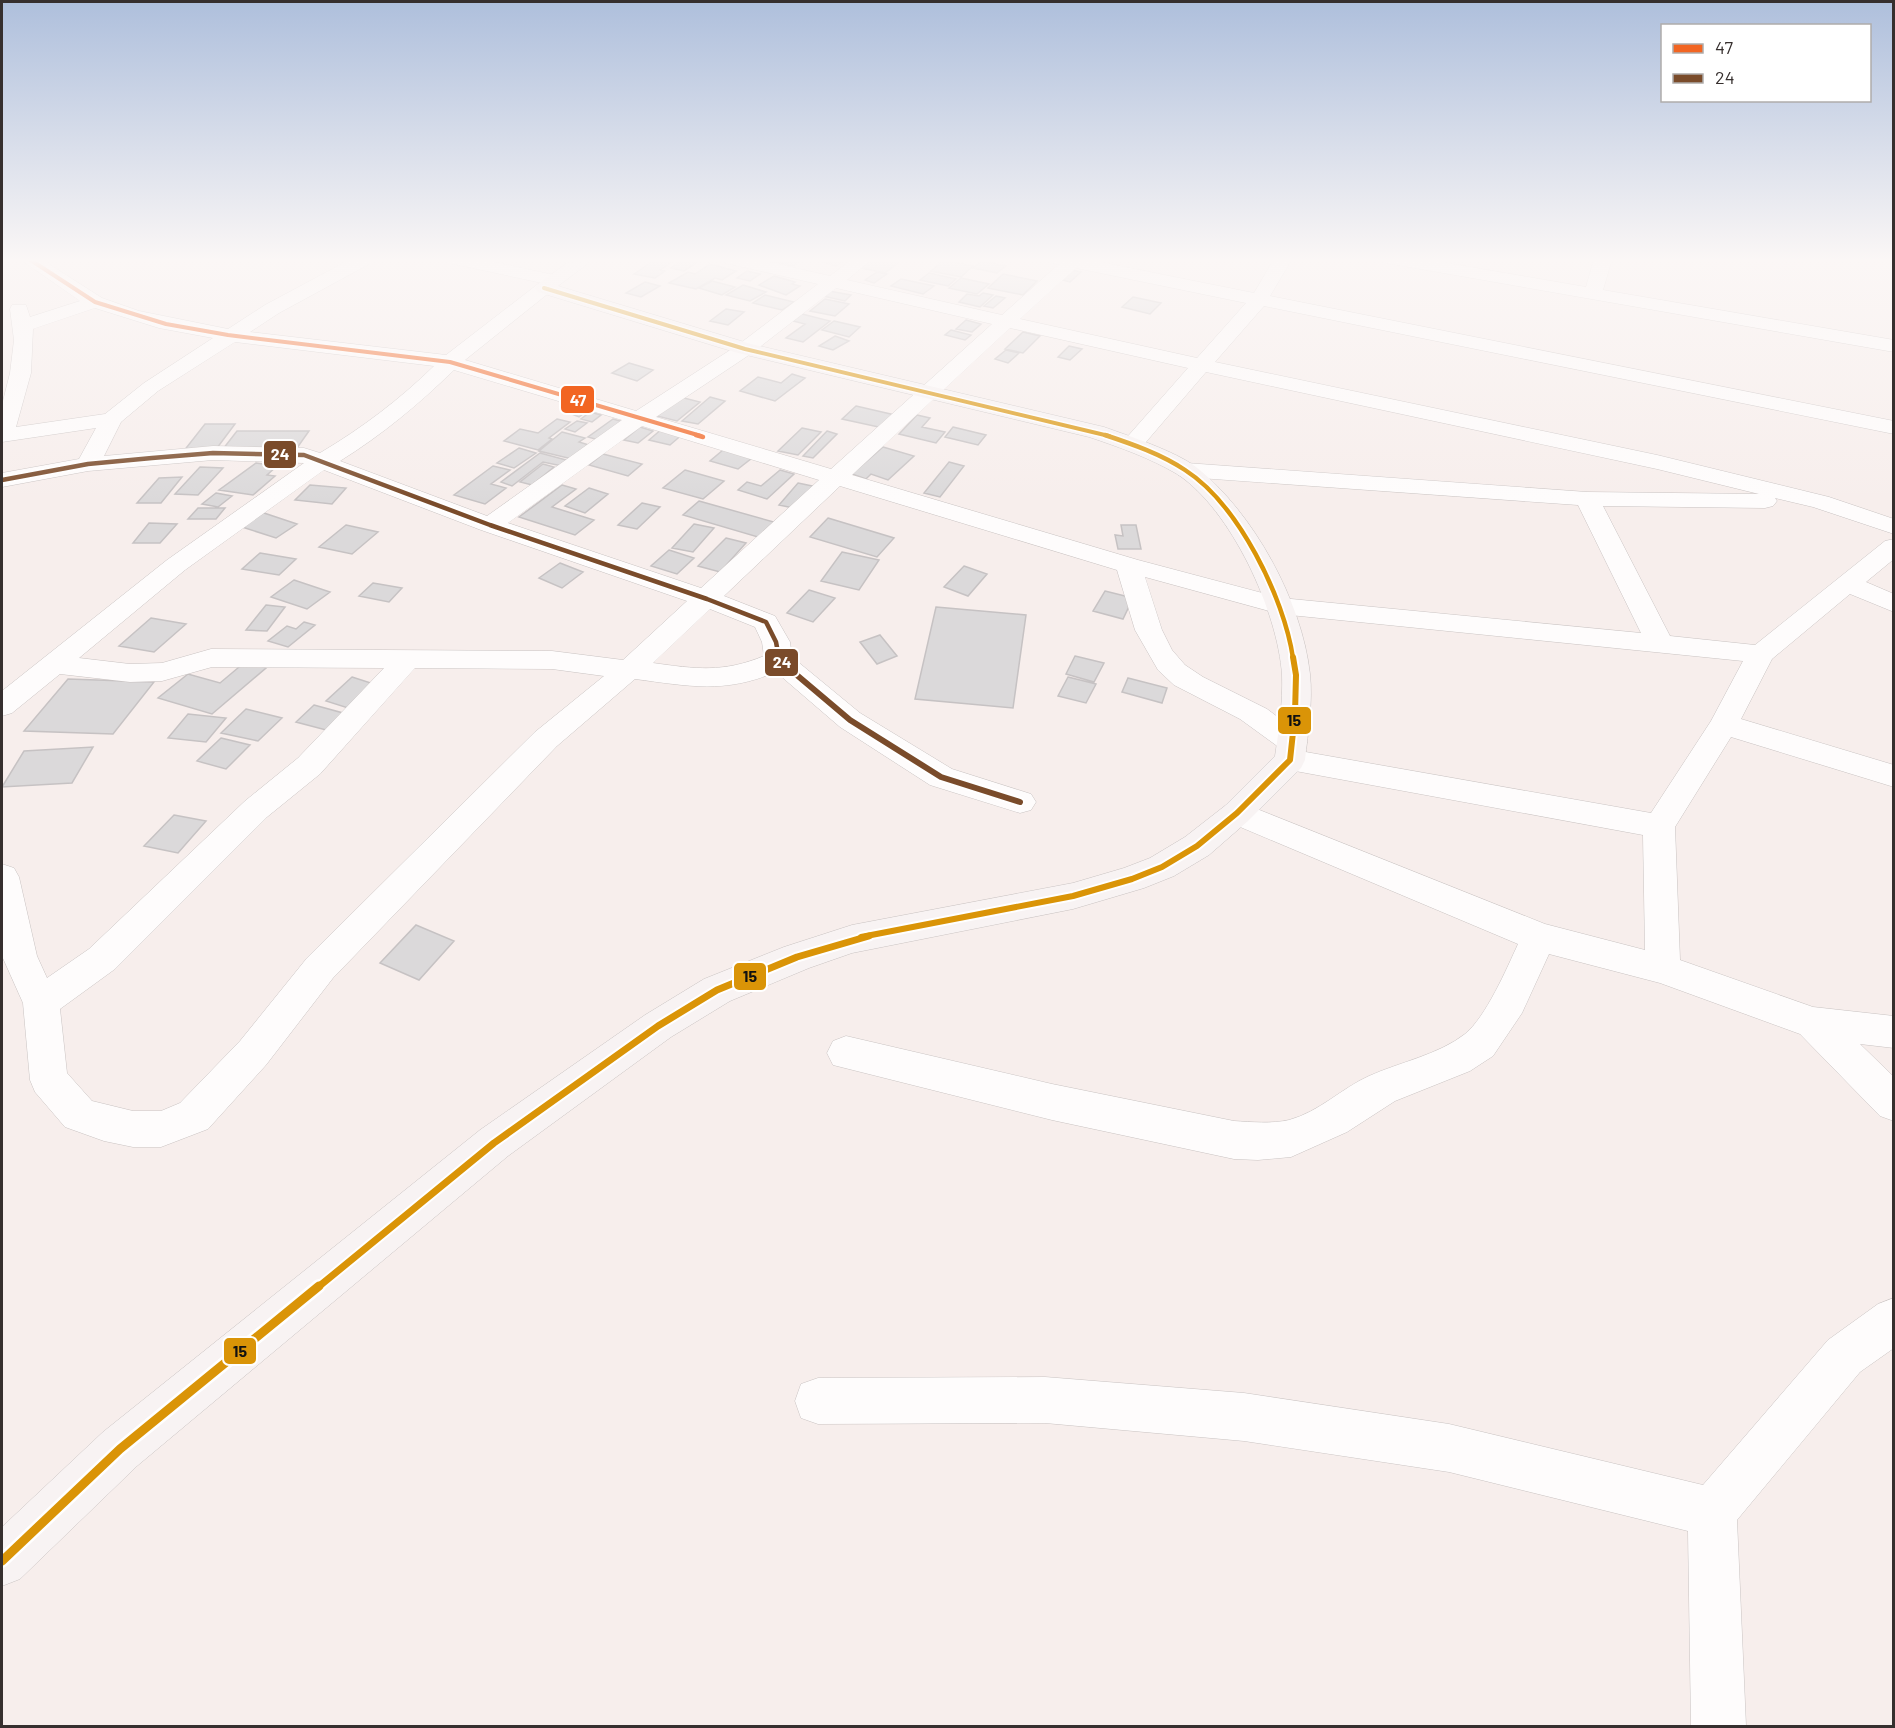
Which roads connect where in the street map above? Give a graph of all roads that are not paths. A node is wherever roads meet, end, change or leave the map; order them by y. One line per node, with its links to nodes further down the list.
1 (21, 340): 20 (street)
2 (221, 340): 17 (street)
3 (266, 340): 14 (street)
4 (478, 340): 14 (street)
5 (717, 340): 13 (street)
6 (757, 340): 13 (street)
7 (985, 340): 16 (street)
8 (1088, 340): 15 (street)
9 (1223, 340): 15 (street)
10 (1451, 340): 19 (street)
11 (1858, 340): 12 (street)
12 (1893, 346)
13 (745, 349): 16 (street); 18 (street)
14 (450, 362): 18 (street); 22 (street)
15 (1200, 365): 21 (street); 28 (street)
16 (927, 392): 21 (street); 25 (street)
17 (112, 418): 20 (street); 23 (street)
18 (639, 418): 25 (street); 29 (street)
19 (1893, 428)
20 (2, 435)
21 (1132, 444): 24 (street)
22 (324, 462): 23 (street); 29 (street); 41 (street)
23 (88, 464): 26 (street)
24 (1186, 470): 27 (street); 36 (street)
25 (838, 478): 32 (street); 34 (street)
26 (2, 480)
27 (1587, 499): 28 (street); 37 (street)
28 (1821, 502): 30 (street)
29 (490, 525): 34 (street)
30 (1893, 527)
31 (1893, 546): 33 (street)
32 (1129, 565): 36 (street); 45 (street)
33 (1846, 583): 35 (street); 38 (street)
34 (707, 599): 40 (street); 42 (street)
35 (1893, 604)
36 (1280, 606): 37 (street); 45 (street)
37 (1660, 644): 38 (street)
38 (1761, 654): 44 (street)
39 (407, 660): 41 (street); 42 (street); 53 (street)
40 (779, 660): 42 (street); 47 (street)
41 (54, 664): 43 (street)
42 (629, 670): 53 (street)
43 (2, 706)
44 (1724, 724): 46 (street); 49 (street)
45 (1291, 752): 48 (street); 49 (street)
46 (1893, 776)
47 (1020, 802)
48 (1237, 813): 51 (street); 61 (street)
49 (1659, 826): 52 (street)
50 (2, 877): 53 (street)
51 (1539, 937): 52 (street); 56 (street)
52 (1663, 969): 54 (street)
53 (41, 1003)
54 (1813, 1023): 55 (street); 57 (street)
55 (1893, 1032)
56 (846, 1053)
57 (1893, 1103)
58 (1893, 1320): 60 (street)
59 (818, 1401): 60 (street)
60 (1712, 1512): 62 (street)
61 (2, 1561)
62 (1719, 1726)

